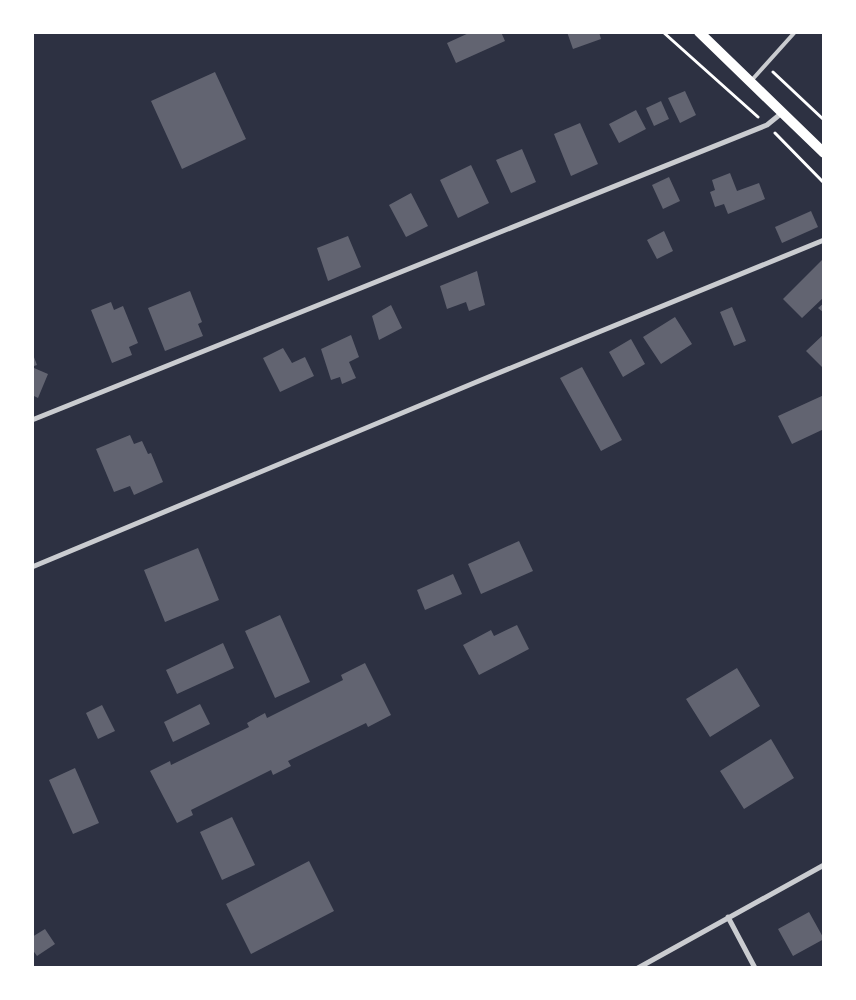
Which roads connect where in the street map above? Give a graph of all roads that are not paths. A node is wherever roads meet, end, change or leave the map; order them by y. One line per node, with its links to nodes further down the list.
1 (699, 32): 3 (main road)
2 (795, 32): 3 (lane)
3 (751, 82): 4 (main road)
4 (783, 112): 5 (main road); 7 (street)
5 (824, 152)
6 (824, 240): 8 (street)
7 (32, 420)
8 (32, 567)
9 (824, 864): 10 (street)
10 (728, 918): 11 (street); 12 (street)
11 (638, 968)
12 (756, 968)

